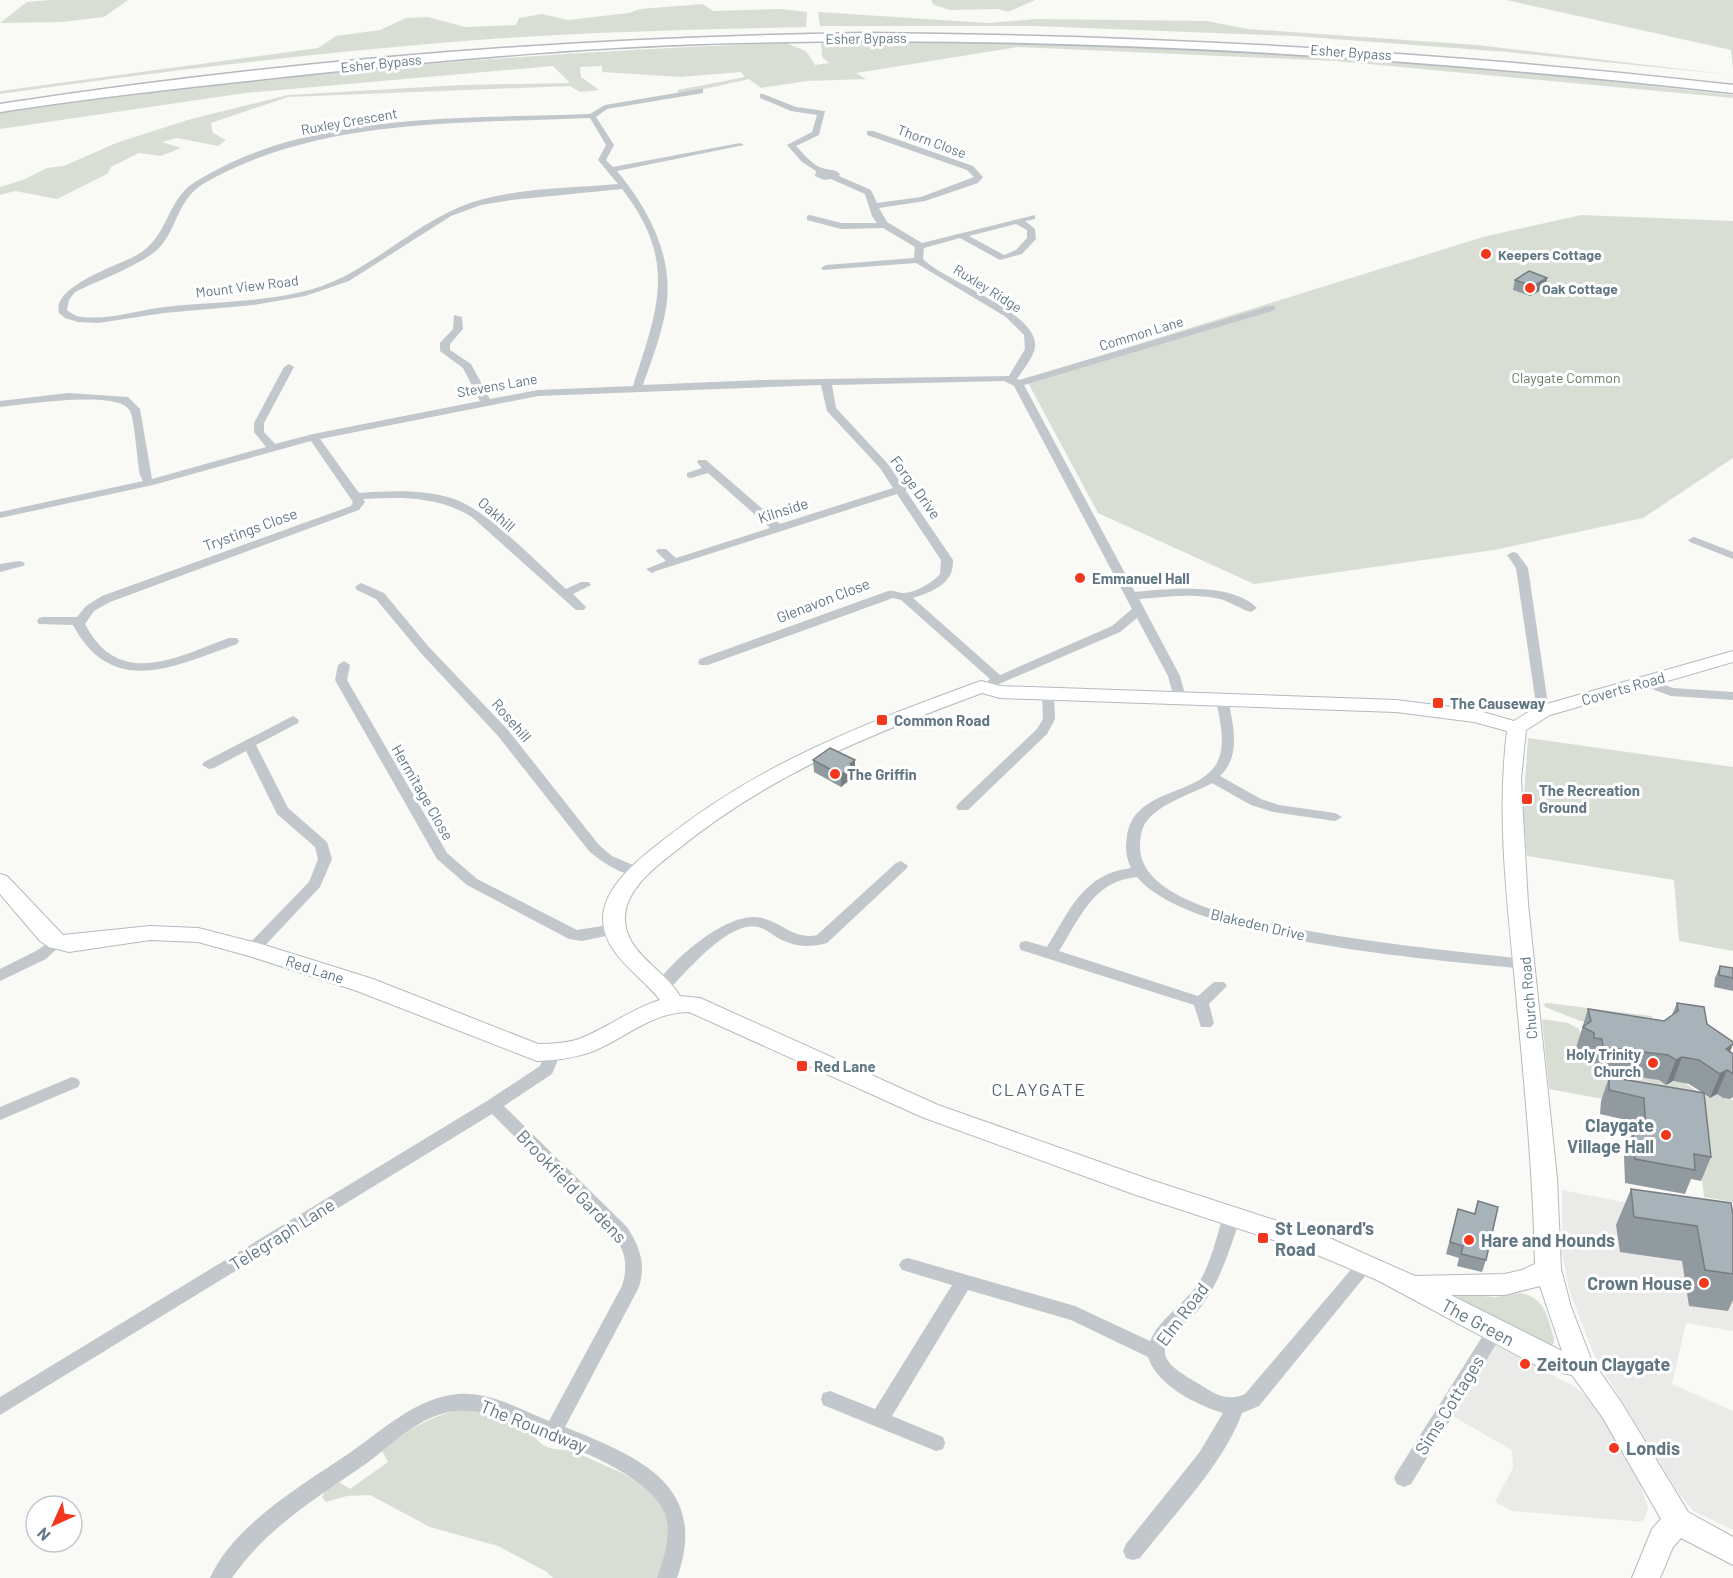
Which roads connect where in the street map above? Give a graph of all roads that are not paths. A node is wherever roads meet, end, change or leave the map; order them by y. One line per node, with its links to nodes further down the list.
1 (1733, 83): 5 (highway, Esher Bypass)
2 (1733, 90): 6 (highway, Esher Bypass)
3 (700, 91): 7 (street)
4 (764, 96): 12 (street)
5 (0, 101)
6 (0, 108)
7 (592, 116): 10 (street); 21 (street, Ruxley Crescent)
8 (870, 133): 12 (street, Thorn Close)
9 (740, 145): 10 (street)
10 (611, 170): 11 (street)
11 (625, 186): 21 (street, Mount View Road); 27 (street)
12 (873, 206): 16 (street)
13 (1032, 217): 15 (street)
14 (810, 218): 16 (street)
15 (1018, 221): 17 (street); 17 (street)
16 (885, 225): 18 (street)
17 (963, 236): 18 (street)
18 (920, 246): 19 (street)
19 (918, 260): 20 (street); 26 (street, Ruxley Ridge)
20 (826, 268)
21 (109, 271)
22 (1272, 308): 26 (street, Common Lane)
23 (458, 316): 28 (street)
24 (289, 367): 31 (street)
25 (826, 382): 26 (street, Stevens Lane); 27 (street, Stevens Lane); 34 (street, Forge Drive)
26 (1015, 382): 49 (street)
27 (638, 386): 28 (street, Stevens Lane)
28 (486, 402): 30 (street, Stevens Lane)
29 (0, 404): 33 (street)
30 (313, 437): 31 (street, Stevens Lane); 35 (street)
31 (272, 447): 33 (street, Stevens Lane)
32 (691, 475): 37 (street)
33 (149, 483): 36 (street, Stevens Lane)
34 (902, 489): 37 (street, Kilnside); 50 (street, Forge Drive)
35 (356, 496): 48 (street, Oakhill); 55 (street, Trystings Close)
36 (0, 515)
37 (777, 528): 42 (street, Kilnside)
38 (1694, 540): 41 (street)
39 (662, 551): 42 (street)
40 (1513, 555): 66 (street)
41 (1733, 556)
42 (674, 562): 45 (street, Kilnside)
43 (19, 564): 44 (street)
44 (0, 568)
45 (652, 569)
46 (585, 585): 48 (street)
47 (361, 587): 75 (street, Rosehill)
48 (566, 593): 51 (street, Oakhill)
49 (1131, 596): 52 (street); 53 (street)
50 (905, 597): 58 (street, Glenavon Close); 61 (street)
51 (580, 607)
52 (1251, 608)
53 (1139, 610): 61 (street); 64 (street)
54 (43, 621): 55 (street)
55 (80, 621): 56 (street)
56 (235, 642)
57 (1733, 656): 60 (street, Coverts Road)
58 (704, 662)
59 (344, 665): 78 (street, Hermitage Close)
60 (1645, 682): 63 (street); 66 (street, Coverts Road)
61 (990, 684): 62 (street); 75 (street)
62 (1048, 694): 64 (street); 72 (street)
63 (1733, 696)
64 (1180, 698): 65 (street)
65 (1222, 699): 68 (street); 71 (street)
66 (1543, 711): 68 (street, Coverts Road)
67 (293, 720): 69 (street)
68 (1517, 728): 83 (street, Church Road)
69 (249, 744): 70 (street); 81 (street)
70 (208, 765)
71 (1212, 777): 73 (street); 76 (street)
72 (963, 807)
73 (1335, 817)
74 (901, 866): 86 (street)
75 (637, 872): 78 (street)
76 (1139, 872): 82 (street); 83 (street, Blakeden Drive)
77 (0, 881): 79 (street)
78 (615, 929): 86 (street)
79 (57, 942): 81 (street, Red Lane); 84 (street)
80 (1026, 946): 82 (street)
81 (253, 949): 89 (street, Red Lane)
82 (1050, 954): 87 (street)
83 (1526, 964): 96 (street, Church Road)
84 (0, 976)
85 (1219, 986): 87 (street)
86 (668, 996): 89 (street, Red Lane); 93 (street)
87 (1201, 1002): 88 (street)
88 (1206, 1023)
89 (553, 1052): 91 (street, Telegraph Lane)
90 (72, 1083): 92 (street)
91 (493, 1105): 103 (street, Telegraph Lane); 106 (street, Brookfield Gardens)
92 (0, 1114)
93 (1232, 1216): 95 (street); 100 (street, Elm Road)
94 (909, 1264): 97 (street)
95 (1366, 1264): 98 (street, The Green); 104 (street)
96 (1548, 1269): 98 (street, The Green); 101 (street, Church Road)
97 (964, 1282): 100 (street); 105 (street)
98 (1412, 1287): 99 (street, The Green)
99 (1494, 1331): 101 (street, The Green); 108 (street, Sims Cottages)
100 (1155, 1352): 104 (street, Elm Road)
101 (1580, 1365): 109 (street, Church Road)
102 (830, 1399): 105 (street)
103 (1, 1404)
104 (1234, 1408): 110 (street)
105 (879, 1420): 107 (street)
106 (552, 1433): 112 (street, The Roundway); 113 (street, The Roundway)
107 (936, 1443)
108 (1404, 1478)
109 (1678, 1521): 111 (street); 114 (street)
110 (1133, 1551)
111 (1733, 1552)
112 (220, 1578)
113 (667, 1578)
114 (1646, 1578)

